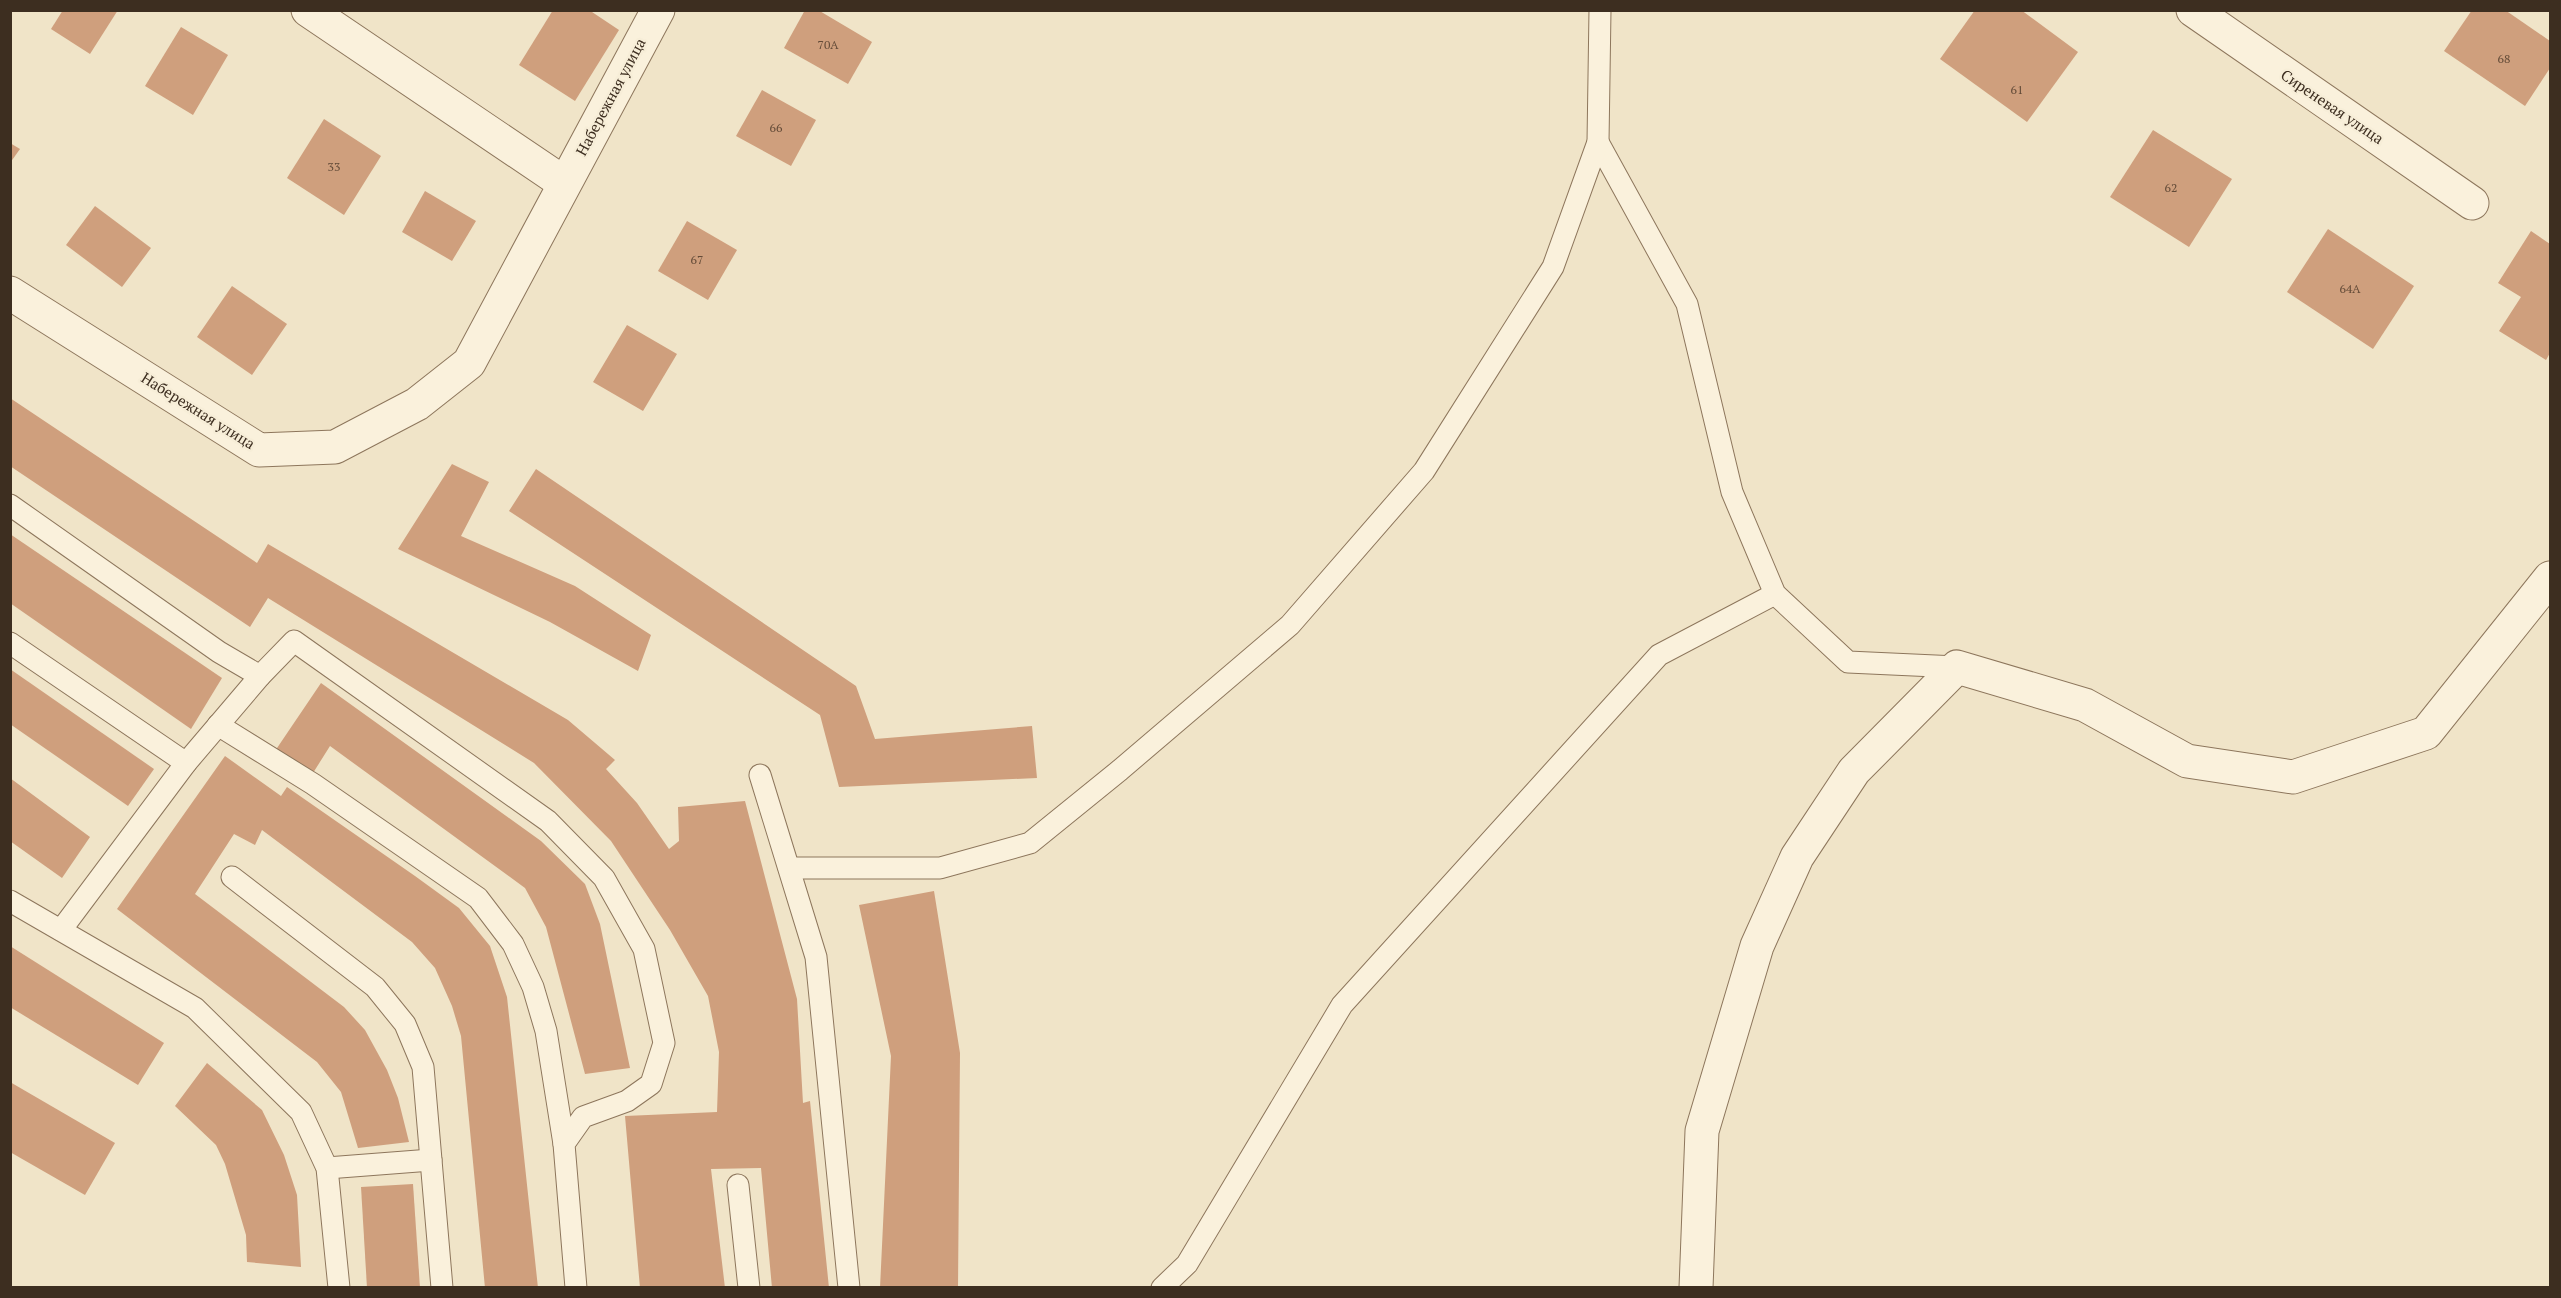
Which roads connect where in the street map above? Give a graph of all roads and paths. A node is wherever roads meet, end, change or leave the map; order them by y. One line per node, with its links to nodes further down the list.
1 (308, 10): 6 (street)
2 (657, 10): 6 (street, Набережная улица)
3 (1600, 10): 5 (lane)
4 (2193, 10): 7 (street, Сиреневая улица)
5 (1598, 142): 11 (lane); 18 (lane)
6 (564, 183): 8 (street, Набережная улица)
7 (2472, 203)
8 (10, 293)
9 (10, 505): 14 (lane)
10 (2550, 578): 13 (street)
11 (1775, 594): 13 (lane); 31 (lane)
12 (10, 643): 16 (lane)
13 (1957, 667): 32 (street)
14 (260, 676): 15 (lane); 22 (lane)
15 (219, 725): 16 (lane); 22 (lane)
16 (186, 764): 21 (lane)
17 (760, 776): 18 (lane)
18 (789, 868): 30 (lane)
19 (232, 877): 23 (lane)
20 (10, 901): 21 (lane)
21 (61, 930): 24 (lane)
22 (564, 1144): 28 (lane)
23 (431, 1160): 24 (lane); 27 (lane)
24 (327, 1168): 26 (lane)
25 (738, 1185): 29 (lane)
26 (339, 1287)
27 (442, 1287)
28 (576, 1287)
29 (749, 1287)
30 (849, 1287)
31 (1162, 1287)
32 (1696, 1287)

